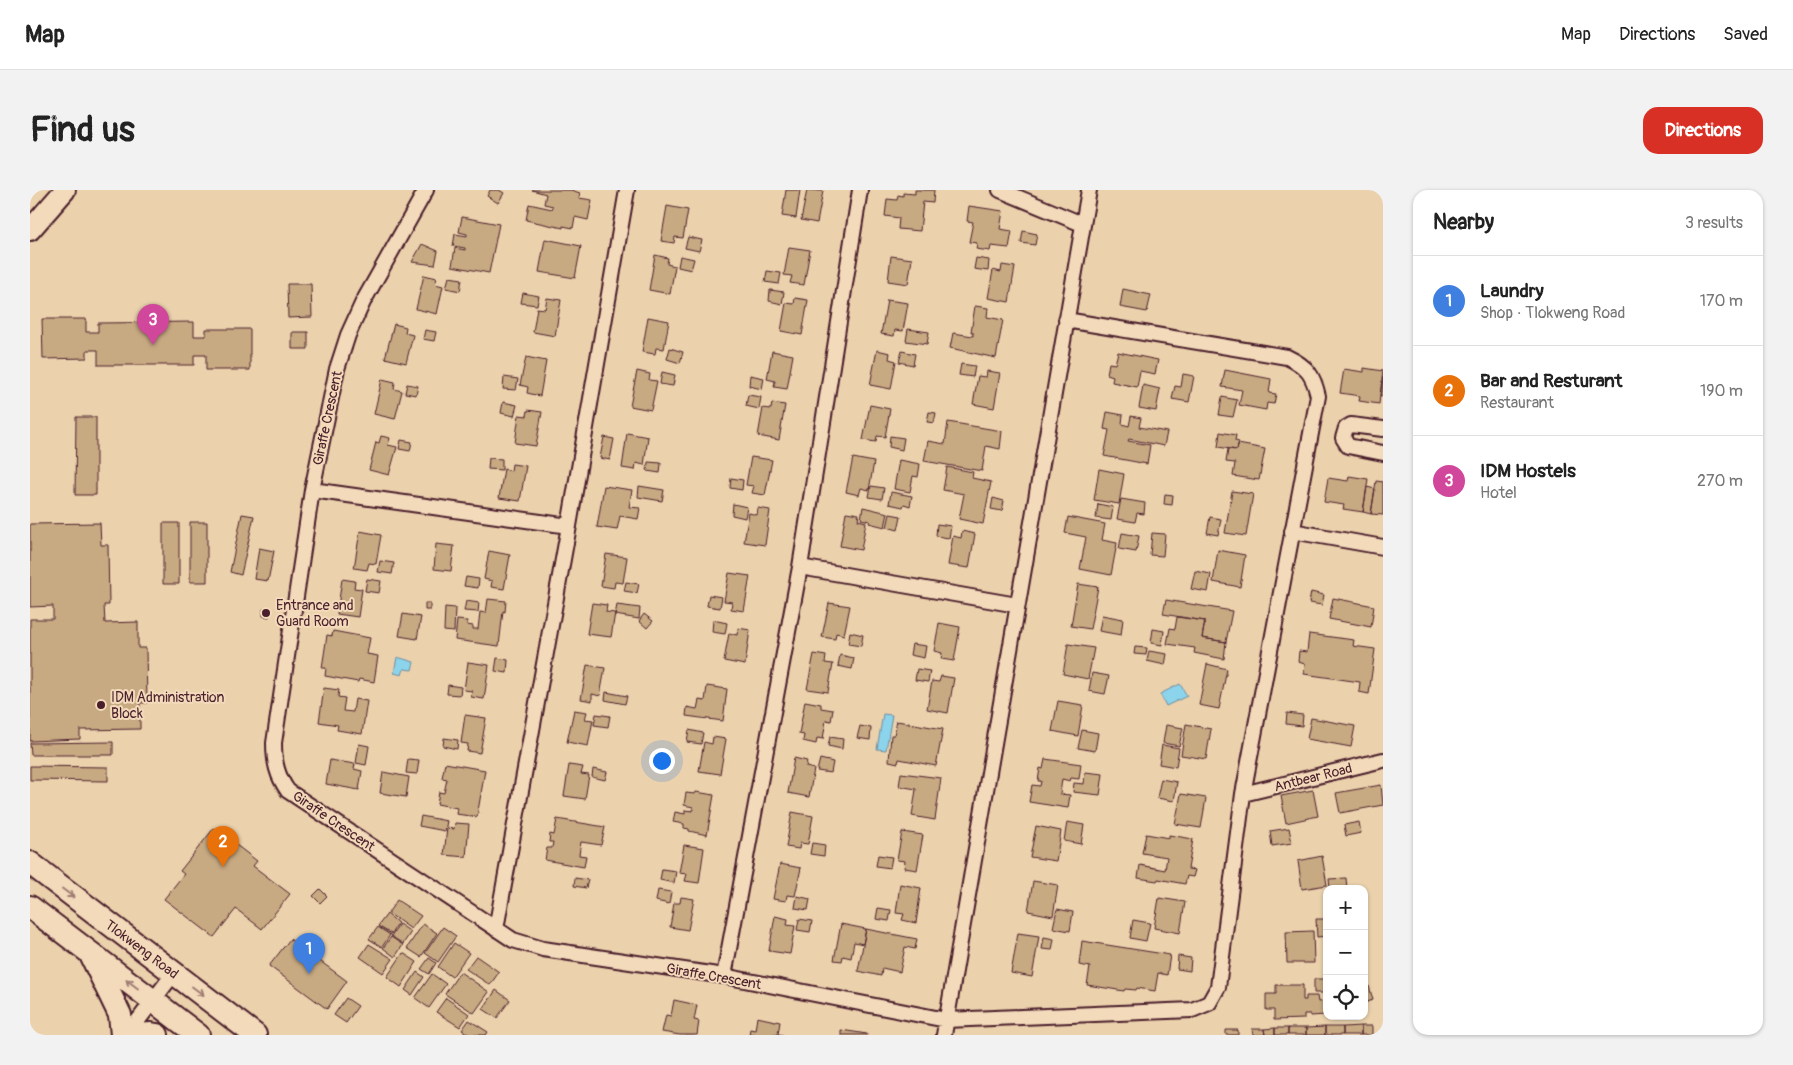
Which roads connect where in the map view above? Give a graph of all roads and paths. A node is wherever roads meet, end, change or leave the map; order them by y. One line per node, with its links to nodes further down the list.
1 (64, 190): 8 (main road)
2 (426, 190): 12 (street, Giraffe Crescent)
3 (626, 190): 13 (street)
4 (860, 190): 16 (street)
5 (1000, 190): 7 (street)
6 (1089, 190): 7 (street)
7 (1082, 224): 9 (street)
8 (30, 230)
9 (1066, 320): 14 (street, Giraffe Crescent); 17 (street)
10 (1383, 429): 11 (street)
11 (1383, 453)
12 (312, 490): 13 (street); 22 (street, Giraffe Crescent)
13 (569, 526): 22 (street)
14 (1292, 531): 15 (street); 19 (street, Giraffe Crescent)
15 (1383, 547)
16 (800, 567): 17 (street); 25 (street)
17 (1017, 605): 27 (street)
18 (1383, 760): 19 (street, Antbear Road)
19 (1243, 794): 27 (street, Giraffe Crescent)
20 (30, 863): 24 (main road, Tlokweng Road, one-way to 24)
21 (30, 907): 23 (main road)
22 (496, 929): 25 (street, Giraffe Crescent)
23 (90, 953): 26 (main road, one-way to 23); 28 (main road)
24 (174, 973): 26 (street); 33 (main road, Tlokweng Road, one-way to 33)
25 (724, 976): 27 (street, Giraffe Crescent)
26 (153, 1000): 29 (street); 32 (main road)
27 (946, 1020): 34 (street)
28 (122, 1035)
29 (127, 1035)
30 (139, 1035): 31 (main road)
31 (157, 1035)
32 (198, 1035)
33 (255, 1035)
34 (944, 1035)

